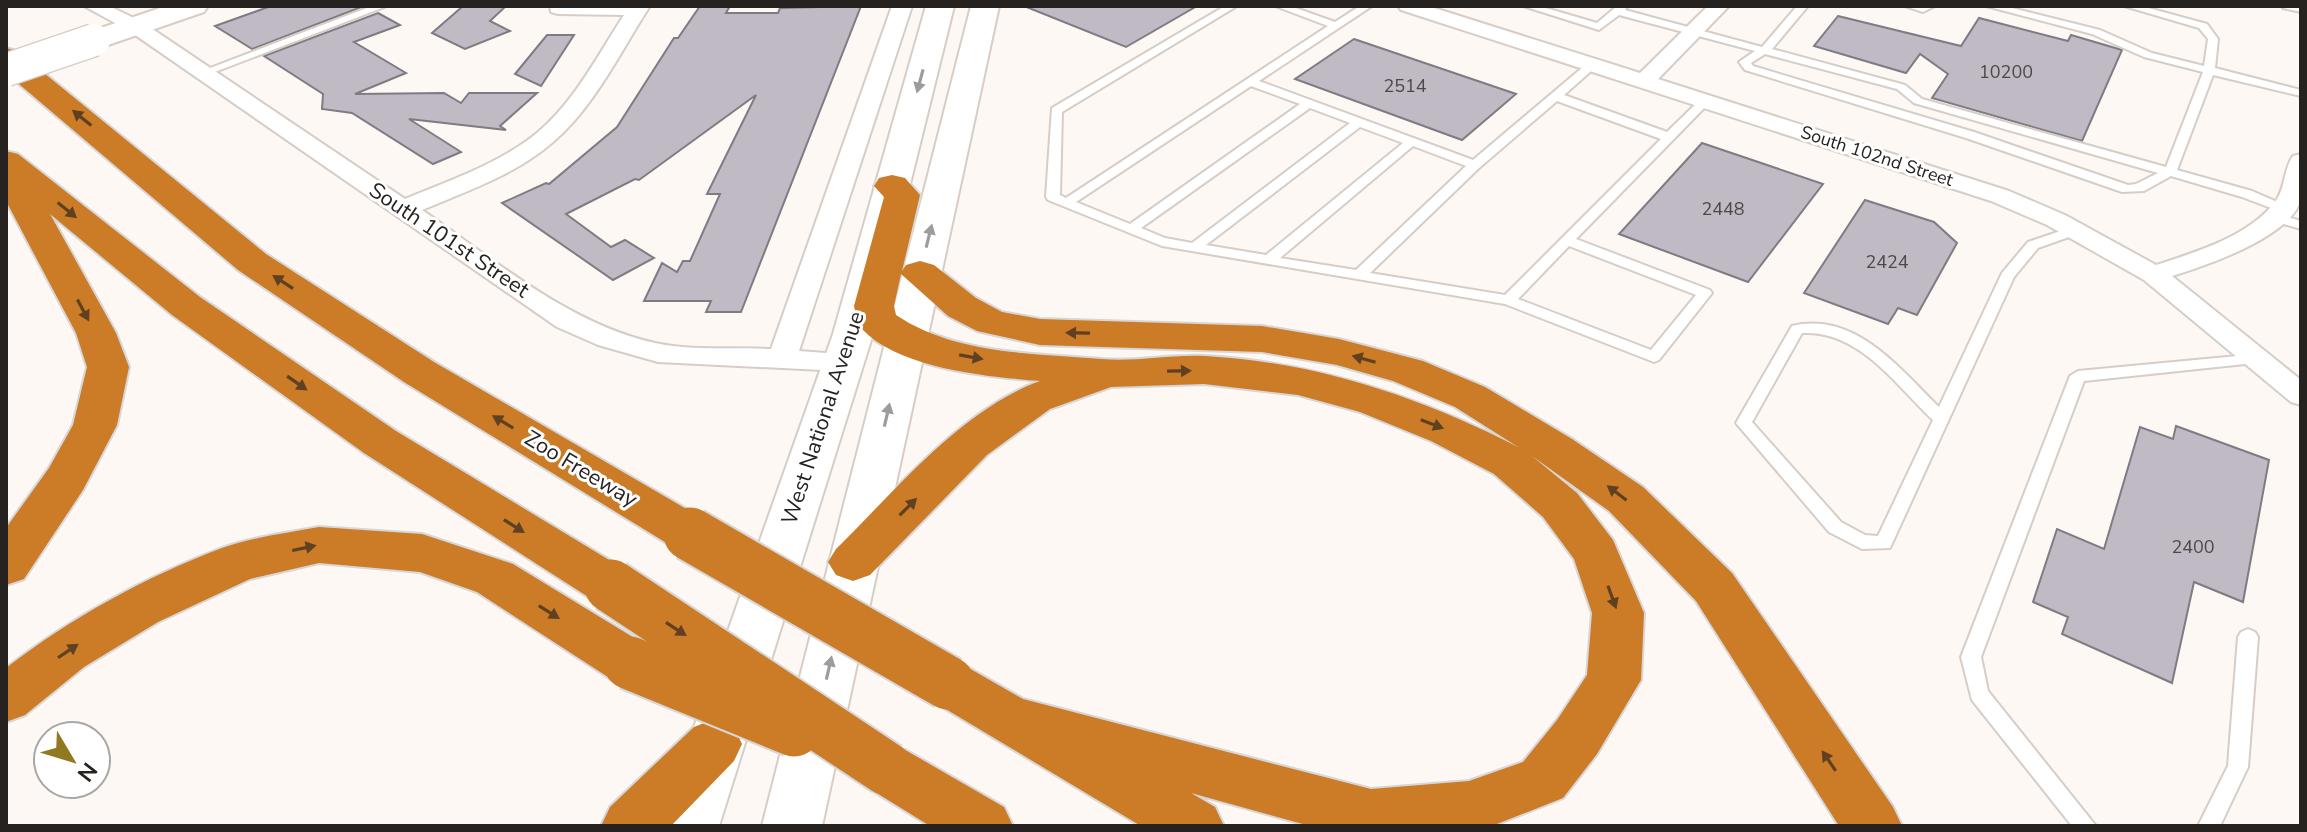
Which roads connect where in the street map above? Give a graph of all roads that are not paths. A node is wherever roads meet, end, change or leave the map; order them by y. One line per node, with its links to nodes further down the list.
1 (94, 6): 23 (street, South 101st Street)
2 (194, 6): 23 (main road)
3 (382, 6): 31 (lane)
4 (902, 6): 61 (street)
5 (940, 6): 46 (main road, West National Avenue, one-way to 46)
6 (985, 6): 55 (main road, one-way to 6)
7 (1232, 6): 47 (lane)
8 (1280, 6): 24 (lane)
9 (1367, 6): 24 (lane)
10 (1408, 6): 28 (street, South 102nd Street)
11 (1528, 6): 21 (lane)
12 (1719, 6): 25 (street)
13 (1803, 6): 26 (lane)
14 (1910, 6): 15 (lane)
15 (1930, 6)
16 (1991, 6): 30 (lane)
17 (2129, 6): 30 (lane)
18 (2287, 6): 22 (lane)
19 (639, 7): 20 (street); 49 (street)
20 (558, 8)
21 (1620, 8): 25 (lane)
22 (2301, 9)
23 (135, 26): 29 (main road, bridge); 31 (street, South 101st Street)
24 (1337, 26): 33 (lane)
25 (1692, 33): 26 (lane); 32 (street)
26 (1766, 49): 45 (lane); 45 (lane)
27 (6, 57): 70 (highway, Zoo Freeway, one-way to 27, bridge)
28 (1593, 64): 32 (street, South 102nd Street); 35 (lane)
29 (6, 70)
30 (2209, 71): 34 (lane); 45 (lane)
31 (203, 73): 49 (street, South 101st Street)
32 (1645, 80): 36 (street, South 102nd Street)
33 (1250, 82): 37 (lane); 47 (lane)
34 (2301, 93)
35 (1555, 96): 39 (lane); 43 (lane)
36 (1706, 100): 39 (lane); 51 (street, South 102nd Street)
37 (1308, 104): 38 (lane); 50 (lane)
38 (1359, 122): 40 (lane); 53 (lane)
39 (1668, 137): 52 (lane)
40 (1411, 142): 43 (lane); 54 (lane)
41 (6, 161): 72 (highway, one-way to 72, bridge)
42 (2301, 161): 48 (street)
43 (1475, 165): 57 (lane)
44 (6, 168): 67 (highway, one-way to 67)
45 (2170, 172): 48 (lane)
46 (892, 186): 59 (highway); 62 (main road, West National Avenue)
47 (1066, 203): 50 (lane)
48 (2291, 207): 56 (street)
49 (404, 209): 61 (street, South 101st Street)
50 (1131, 229): 53 (lane)
51 (2075, 230): 56 (street, South 102nd Street); 65 (lane)
52 (1567, 240): 58 (lane); 58 (lane)
53 (1195, 247): 54 (lane)
54 (1269, 260): 57 (lane)
55 (920, 273): 59 (main road); 78 (highway, one-way to 55)
56 (2153, 274): 60 (street, South 102nd Street)
57 (1359, 275): 58 (lane)
58 (1508, 300)
59 (905, 339): 63 (highway, one-way to 63); 66 (main road, one-way to 59)
60 (2259, 359): 64 (street, South 102nd Street); 79 (lane)
61 (782, 360): 62 (street, South 101st Street)
62 (843, 362): 71 (main road, West National Avenue)
63 (1107, 373): 66 (highway, one-way to 63); 70 (highway, one-way to 70)
64 (2301, 395)
65 (1941, 419): 65 (lane)
66 (853, 562): 75 (main road, one-way to 66)
67 (6, 566)
68 (2248, 637): 80 (lane)
69 (6, 699): 72 (highway, one-way to 72, bridge)
70 (1010, 719): 77 (highway, Zoo Freeway)
71 (714, 744): 73 (highway); 74 (main road, West National Avenue)
72 (908, 780): 76 (highway)
73 (631, 826)
74 (689, 826)
75 (792, 826)
76 (983, 826)
77 (1194, 826)
78 (1872, 826)
79 (2085, 826)
80 (2209, 826)

